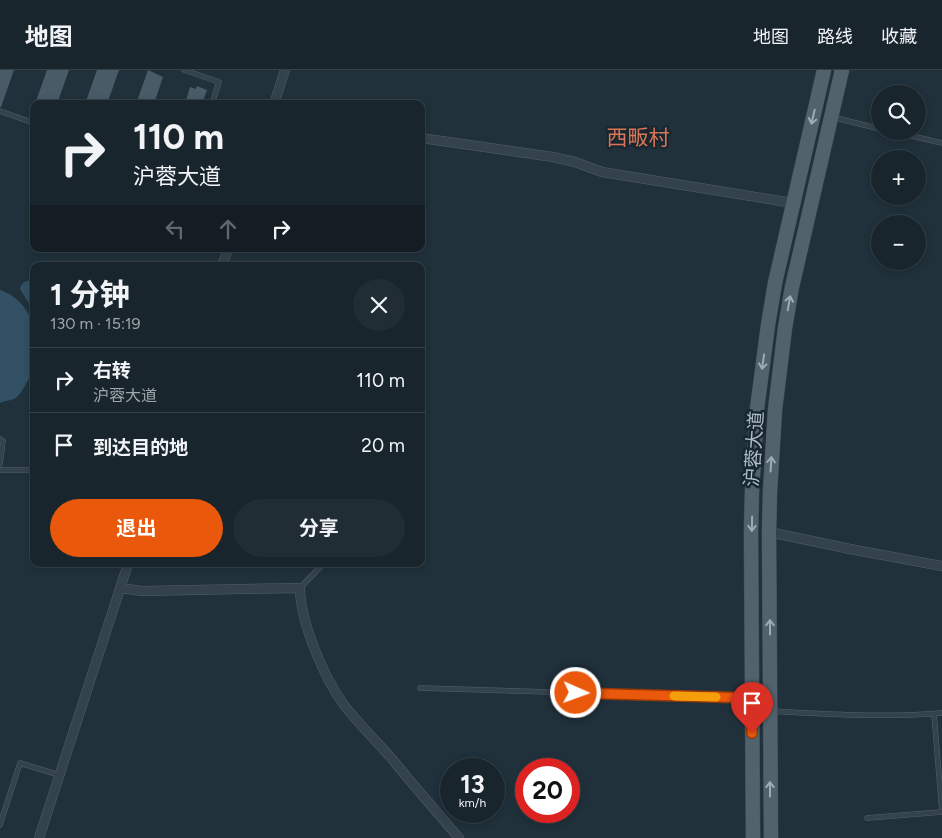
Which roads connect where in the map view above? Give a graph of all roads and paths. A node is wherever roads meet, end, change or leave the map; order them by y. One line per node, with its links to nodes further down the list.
1 (184, 70): 5 (lane)
2 (285, 70): 6 (street)
3 (824, 70): 14 (main road, 沪蓉大道, one-way to 14)
4 (842, 70): 8 (main road, 沪蓉大道)
5 (213, 100)
6 (275, 100)
7 (0, 111): 9 (lane)
8 (831, 117): 10 (lane); 19 (main road, 沪蓉大道, one-way to 8)
9 (30, 122)
10 (871, 127)
11 (425, 139): 14 (street)
12 (926, 139): 13 (lane)
13 (942, 143)
14 (793, 202): 26 (main road, 沪蓉大道, one-way to 26)
15 (0, 439): 16 (lane)
16 (0, 464)
17 (0, 470): 18 (lane)
18 (30, 470)
19 (769, 532): 20 (street); 27 (main road, 沪蓉大道, one-way to 19)
20 (942, 566)
21 (127, 567): 23 (street)
22 (320, 567): 24 (lane)
23 (120, 588): 24 (street); 30 (street)
24 (300, 588): 35 (street)
25 (420, 688): 26 (lane)
26 (752, 698): 36 (main road, 沪蓉大道)
27 (770, 711): 29 (lane); 37 (main road, 沪蓉大道, one-way to 27)
28 (942, 713): 29 (lane)
29 (934, 714): 31 (lane)
30 (60, 776): 33 (lane); 34 (street)
31 (942, 812): 32 (lane)
32 (867, 818)
33 (0, 825)
34 (39, 838)
35 (459, 838)
36 (753, 838)
37 (771, 838)

